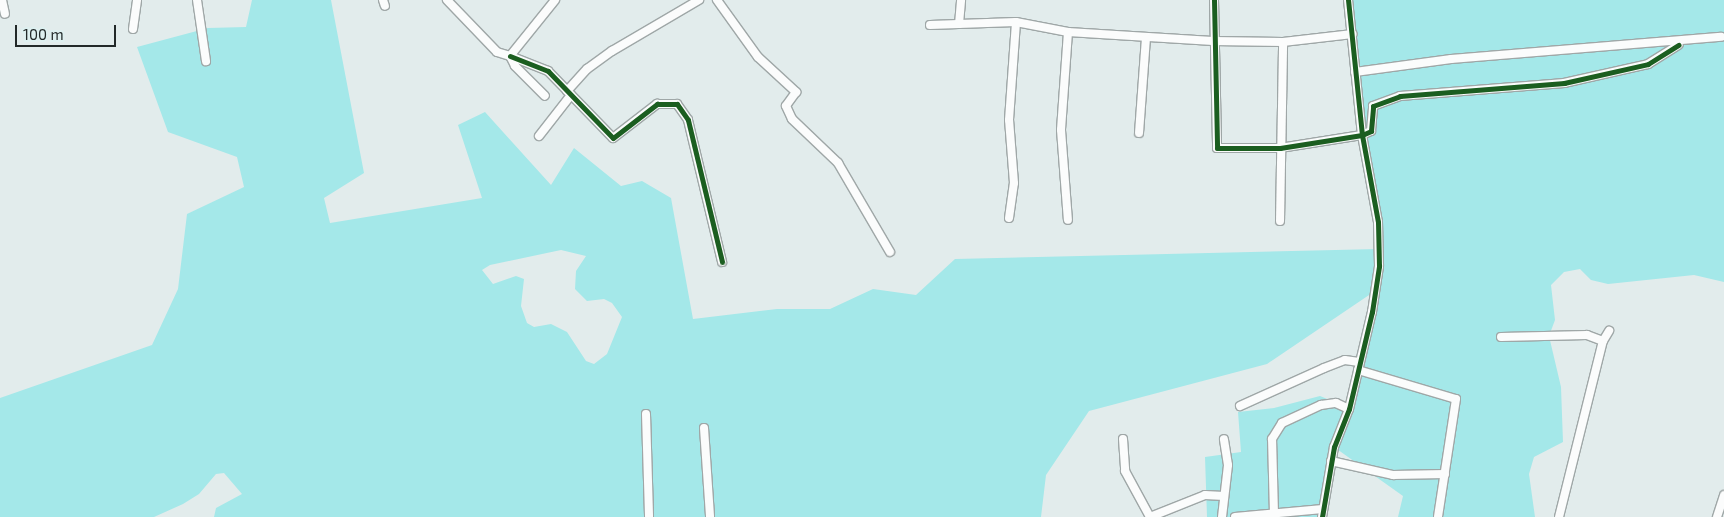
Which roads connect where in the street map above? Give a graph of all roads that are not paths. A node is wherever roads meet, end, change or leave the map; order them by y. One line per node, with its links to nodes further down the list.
1 (2, 0): 11 (street)
2 (137, 0): 15 (street)
3 (197, 0): 24 (street)
4 (447, 0): 23 (street)
5 (555, 0): 23 (street)
6 (698, 0): 26 (street)
7 (717, 0): 35 (street)
8 (962, 0): 13 (street)
9 (1214, 0): 20 (street)
10 (1348, 0): 17 (street)
11 (5, 14)
12 (1016, 22): 13 (street); 16 (street); 32 (street)
13 (959, 24): 14 (street)
14 (930, 25)
15 (133, 29)
16 (1068, 32): 19 (street); 33 (street)
17 (1353, 34): 21 (street); 25 (street)
18 (1721, 37): 25 (street)
19 (1146, 38): 20 (street); 28 (street)
20 (1213, 41): 21 (street); 31 (street)
21 (1283, 42): 31 (street)
22 (1679, 45): 29 (street)
23 (510, 56): 26 (street); 27 (street)
24 (206, 61)
25 (1355, 72): 29 (street)
26 (569, 93): 30 (street); 36 (street)
27 (545, 96)
28 (1140, 133)
29 (1362, 134): 31 (street); 40 (street)
30 (538, 136)
31 (1280, 148): 34 (street)
32 (1009, 218)
33 (1068, 220)
34 (1280, 221)
35 (890, 252)
36 (722, 262)
37 (1609, 331): 39 (street)
38 (1501, 337): 39 (street)
39 (1603, 341): 59 (street)
40 (1358, 366): 41 (street); 42 (street); 48 (street)
41 (1240, 406)
42 (1349, 409): 47 (street); 52 (street)
43 (646, 414): 53 (street)
44 (704, 428): 54 (street)
45 (1123, 439): 55 (street)
46 (1224, 439): 50 (street)
47 (1331, 461): 48 (street); 51 (street)
48 (1444, 474): 58 (street)
49 (1724, 495): 60 (street)
50 (1224, 496): 55 (street); 56 (street)
51 (1323, 513): 52 (street)
52 (1274, 514): 57 (street)
53 (649, 517)
54 (710, 517)
55 (1150, 517)
56 (1222, 517)
57 (1234, 517)
58 (1438, 517)
59 (1559, 517)
60 (1717, 517)

